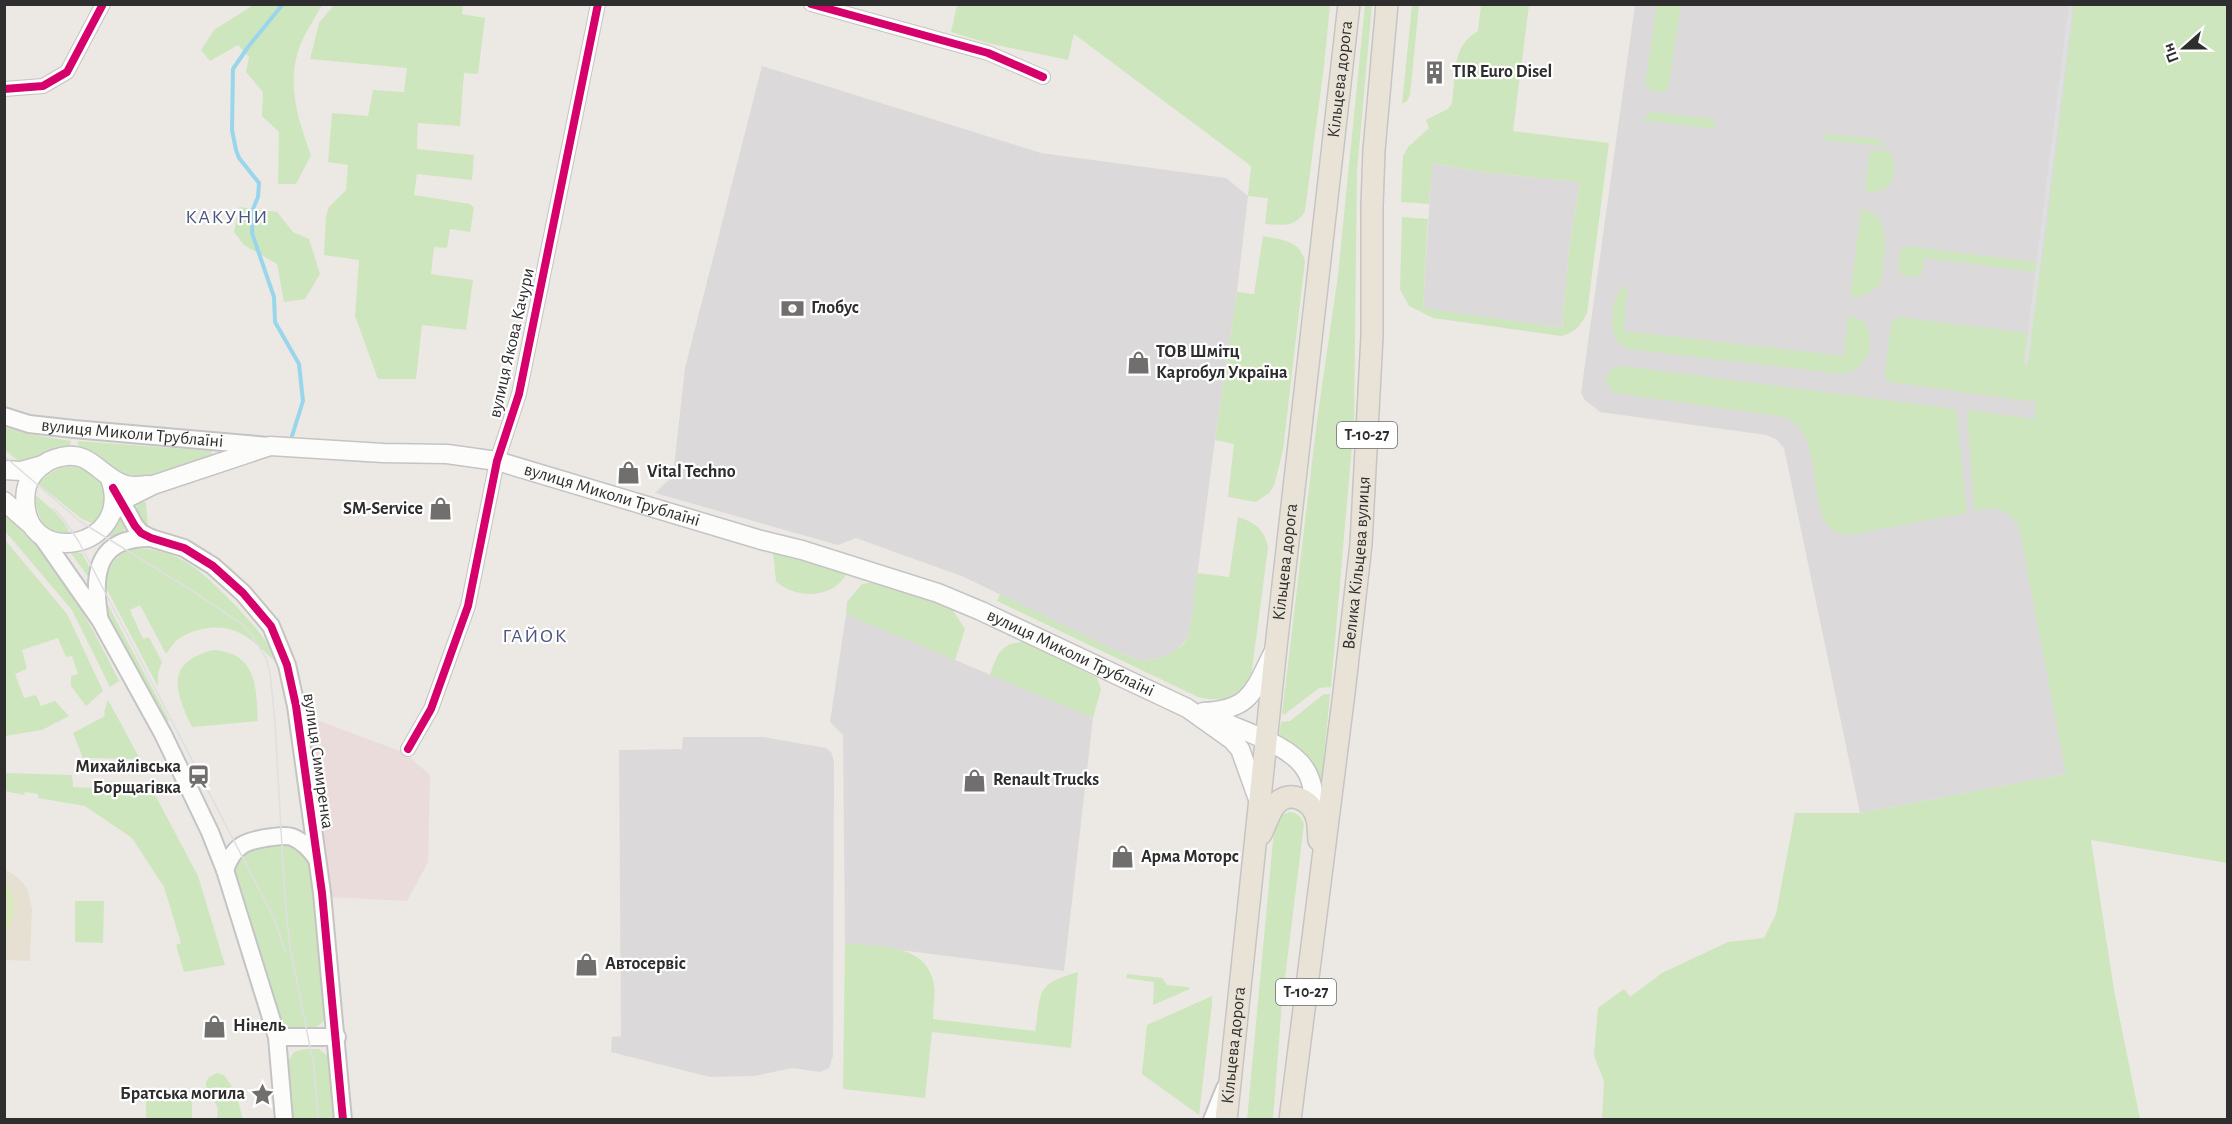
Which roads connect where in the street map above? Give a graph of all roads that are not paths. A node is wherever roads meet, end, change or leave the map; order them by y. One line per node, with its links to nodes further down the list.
1 (103, 4): 7 (street)
2 (598, 4): 10 (street, вулиця Якова Качури)
3 (811, 4): 6 (street)
4 (1349, 4): 19 (highway, Кільцева дорога)
5 (1387, 4): 27 (highway, Велика Кільцева вулиця / Т-10-27)
6 (1043, 77)
7 (4, 89)
8 (4, 416): 9 (street, вулиця Миколи Трублаїні)
9 (270, 446): 10 (main road, вулиця Миколи Трублаїні); 13 (main road)
10 (497, 461): 20 (main road, вулиця Миколи Трублаїні); 22 (street, вулиця Якова Качури)
11 (43, 465): 12 (main road); 14 (main road); 16 (main road)
12 (4, 470)
13 (153, 485): 14 (main road); 14 (main road)
14 (114, 494): 16 (main road); 17 (street, вулиця Симиренка)
15 (4, 501): 16 (main road)
16 (36, 531): 18 (street)
17 (151, 538): 18 (street); 26 (street, вулиця Симиренка)
18 (100, 620): 28 (street)
19 (1276, 647): 20 (main road); 21 (highway, Кільцева дорога)
20 (1195, 710): 21 (main road); 23 (main road, вулиця Миколи Трублаїні)
21 (1266, 741): 23 (highway, Кільцева дорога); 24 (main road)
22 (408, 749)
23 (1259, 802): 25 (highway, Кільцева дорога)
24 (1316, 816): 25 (highway); 27 (highway)
25 (1254, 851): 31 (highway, Кільцева дорога)
26 (317, 859): 28 (street); 29 (street, вулиця Симиренка)
27 (1322, 865): 36 (highway, Велика Кільцева вулиця / Т-10-27)
28 (225, 870): 30 (street)
29 (337, 1036): 30 (street); 33 (street, вулиця Симиренка)
30 (277, 1037): 32 (street)
31 (1233, 1068): 34 (street); 35 (highway, Кільцева дорога)
32 (284, 1119)
33 (343, 1119)
34 (1212, 1119)
35 (1226, 1119)
36 (1290, 1119)

